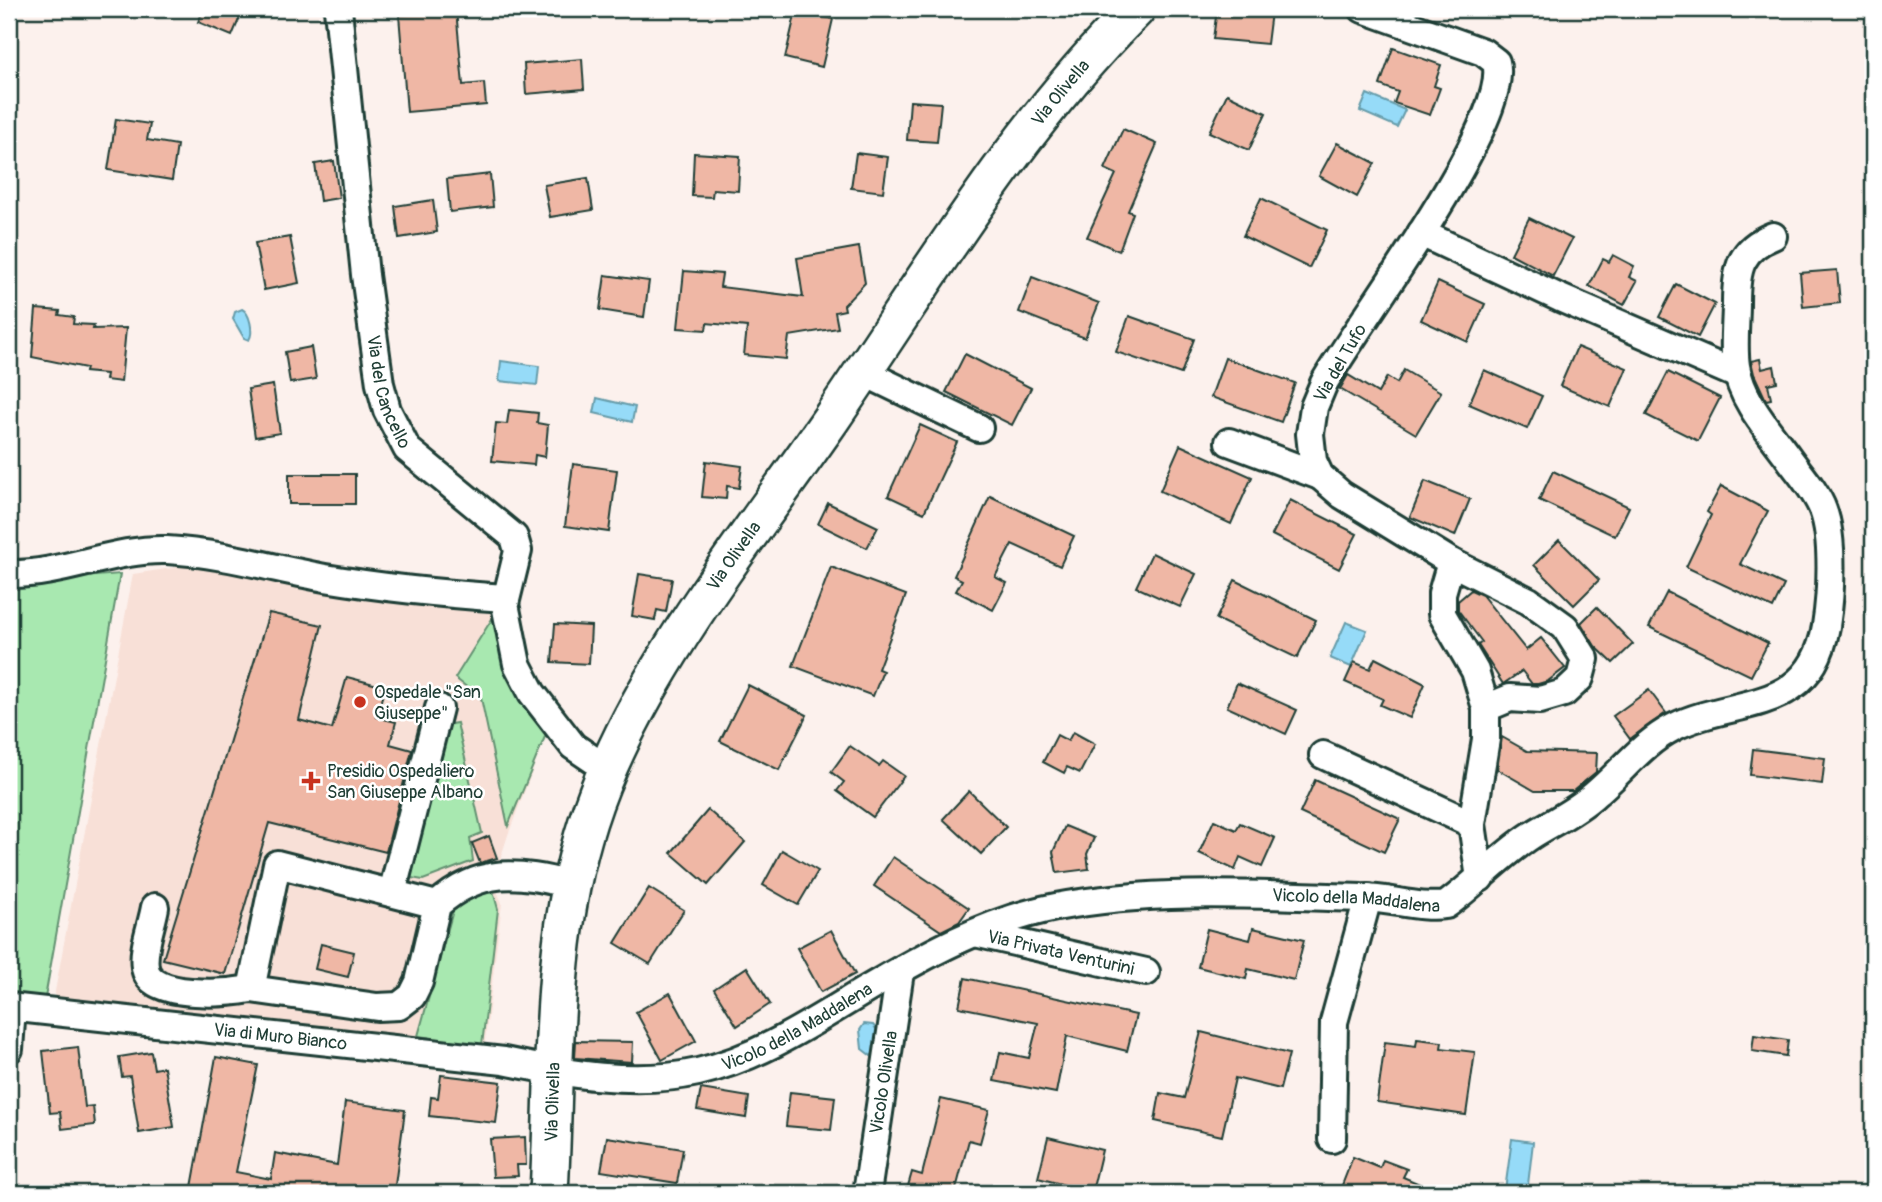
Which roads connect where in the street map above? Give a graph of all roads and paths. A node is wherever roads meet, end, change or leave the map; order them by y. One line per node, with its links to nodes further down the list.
1 (338, 9): 13 (street, Via del Cancello)
2 (1136, 9): 6 (main road, Via Olivella)
3 (1363, 9): 4 (street, Via del Tufo)
4 (1421, 233): 7 (street); 10 (street, Via del Tufo)
5 (1773, 236): 7 (street, Vicolo della Maddalena)
6 (863, 372): 8 (street); 17 (main road, Via Olivella)
7 (1738, 375): 19 (street, Vicolo della Maddalena)
8 (979, 428)
9 (1229, 442): 10 (street)
10 (1320, 476): 11 (street)
11 (1451, 562): 15 (street); 15 (street)
12 (9, 574): 13 (street)
13 (505, 598): 17 (street, Via del Cancello)
14 (439, 708): 21 (street)
15 (1486, 708): 18 (street)
16 (1323, 755): 18 (street)
17 (607, 769): 20 (main road, Via Olivella)
18 (1472, 824): 19 (street)
19 (1480, 878): 22 (street, Vicolo della Maddalena)
20 (571, 885): 23 (street); 31 (main road, Via Olivella)
21 (392, 893): 23 (street); 28 (street)
22 (1368, 898): 25 (street, Vicolo della Maddalena); 32 (street)
23 (437, 905): 28 (street)
24 (155, 907): 28 (street)
25 (975, 933): 26 (street, Vicolo della Maddalena); 27 (street, Via Privata Venturini)
26 (900, 972): 31 (street, Vicolo della Maddalena); 34 (street, Vicolo Olivella)
27 (1146, 972)
28 (251, 989)
29 (10, 1007): 30 (street); 31 (street, Via di Muro Bianco)
30 (9, 1049)
31 (552, 1071): 33 (main road, Via Olivella)
32 (1332, 1139)
33 (549, 1193)
34 (867, 1193)

